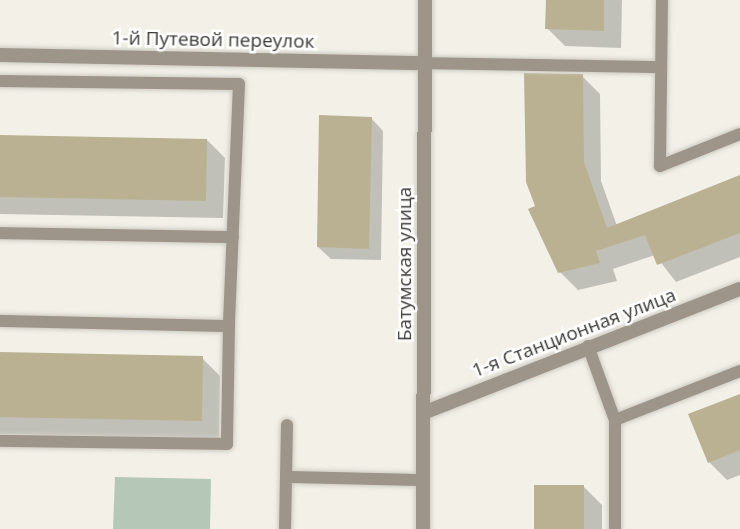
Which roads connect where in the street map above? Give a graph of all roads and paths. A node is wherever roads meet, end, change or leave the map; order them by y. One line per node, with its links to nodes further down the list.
1 (425, 0): 4 (street, Батумская улица)
2 (662, 0): 5 (lane)
3 (0, 55): 4 (street, 1-й Путевой переулок)
4 (425, 63): 5 (lane); 15 (street, Батумская улица)
5 (661, 67): 7 (lane)
6 (0, 82): 9 (lane)
7 (740, 134)
8 (0, 233): 9 (lane)
9 (233, 237): 12 (lane)
10 (740, 289): 13 (street, 1-я Станционная улица)
11 (0, 321): 12 (lane)
12 (229, 326): 18 (lane)
13 (588, 346): 15 (street, 1-я Станционная улица); 16 (lane)
14 (740, 371): 16 (lane)
15 (423, 413): 20 (street, Батумская улица)
16 (615, 420): 23 (lane)
17 (287, 425): 19 (lane)
18 (0, 441)
19 (286, 477): 20 (lane); 21 (lane)
20 (423, 480): 22 (street, Батумская улица)
21 (285, 529)
22 (423, 529)
23 (615, 529)

